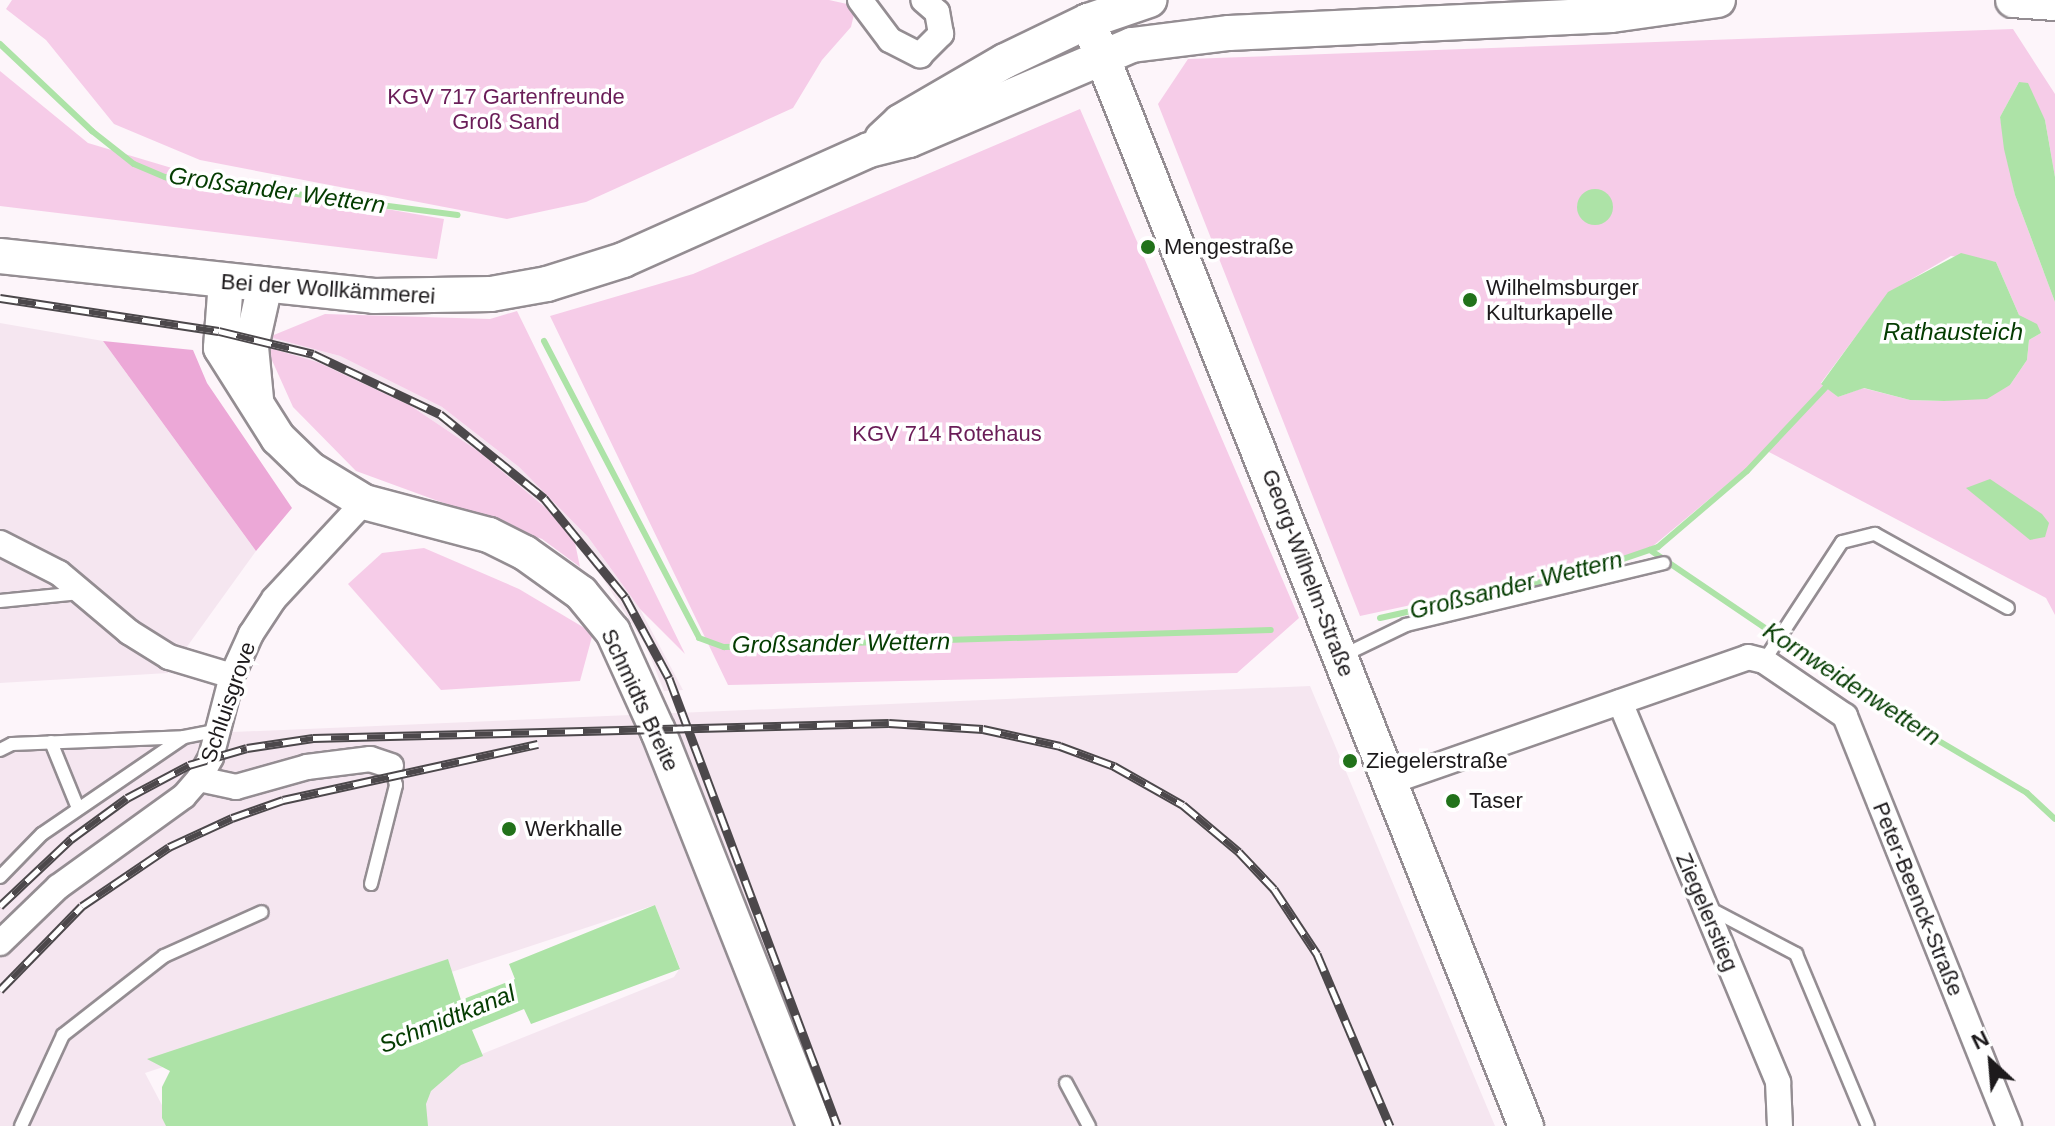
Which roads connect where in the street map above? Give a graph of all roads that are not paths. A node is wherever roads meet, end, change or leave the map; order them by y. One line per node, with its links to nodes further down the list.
1 (860, 0): 2 (street)
2 (923, 0)
3 (1149, 0): 10 (main road)
4 (1693, 0): 7 (main road)
5 (1718, 0): 7 (main road)
6 (2013, 0): 8 (main road)
7 (1701, 1): 9 (main road)
8 (2055, 3)
9 (1553, 9): 11 (main road)
10 (1088, 21): 11 (main road, Georg-Wilhelm-Straße); 12 (main road, Bei der Wollkämmerei)
11 (1104, 56): 12 (main road, Bei der Wollkämmerei); 24 (main road, Georg-Wilhelm-Straße)
12 (869, 150): 15 (main road, Bei der Wollkämmerei)
13 (0, 256): 14 (main road, Bei der Wollkämmerei)
14 (226, 281): 15 (main road, Bei der Wollkämmerei); 16 (main road, Schmidts Breite)
15 (265, 285): 16 (main road, Schmidts Breite)
16 (257, 406): 17 (main road, Schmidts Breite)
17 (364, 502): 25 (street, Schluisgrove); 42 (main road, Schmidts Breite)
18 (0, 543): 20 (street)
19 (1664, 563): 24 (lane)
20 (87, 593): 21 (lane); 25 (street)
21 (0, 601)
22 (2008, 608): 23 (lane)
23 (1768, 652): 26 (street); 47 (street, Peter-Beenck-Straße)
24 (1340, 657): 33 (main road, Georg-Wilhelm-Straße)
25 (232, 676): 27 (street, Schluisgrove)
26 (1620, 702): 33 (street); 37 (street, Ziegelerstieg)
27 (220, 730): 28 (lane); 32 (street, Schluisgrove)
28 (184, 737): 29 (lane); 34 (lane)
29 (51, 742): 30 (lane); 34 (lane)
30 (0, 750)
31 (391, 766): 32 (street); 36 (lane)
32 (199, 779): 39 (street, Schluisgrove)
33 (1390, 782): 44 (main road, Georg-Wilhelm-Straße)
34 (78, 808): 35 (lane)
35 (0, 877)
36 (371, 884)
37 (1704, 905): 45 (street, Ziegelerstieg); 46 (lane)
38 (262, 912): 41 (lane)
39 (0, 943)
40 (1066, 1083): 43 (lane)
41 (21, 1126)
42 (814, 1126)
43 (1089, 1126)
44 (1526, 1126)
45 (1780, 1126)
46 (1868, 1126)
47 (2009, 1126)

